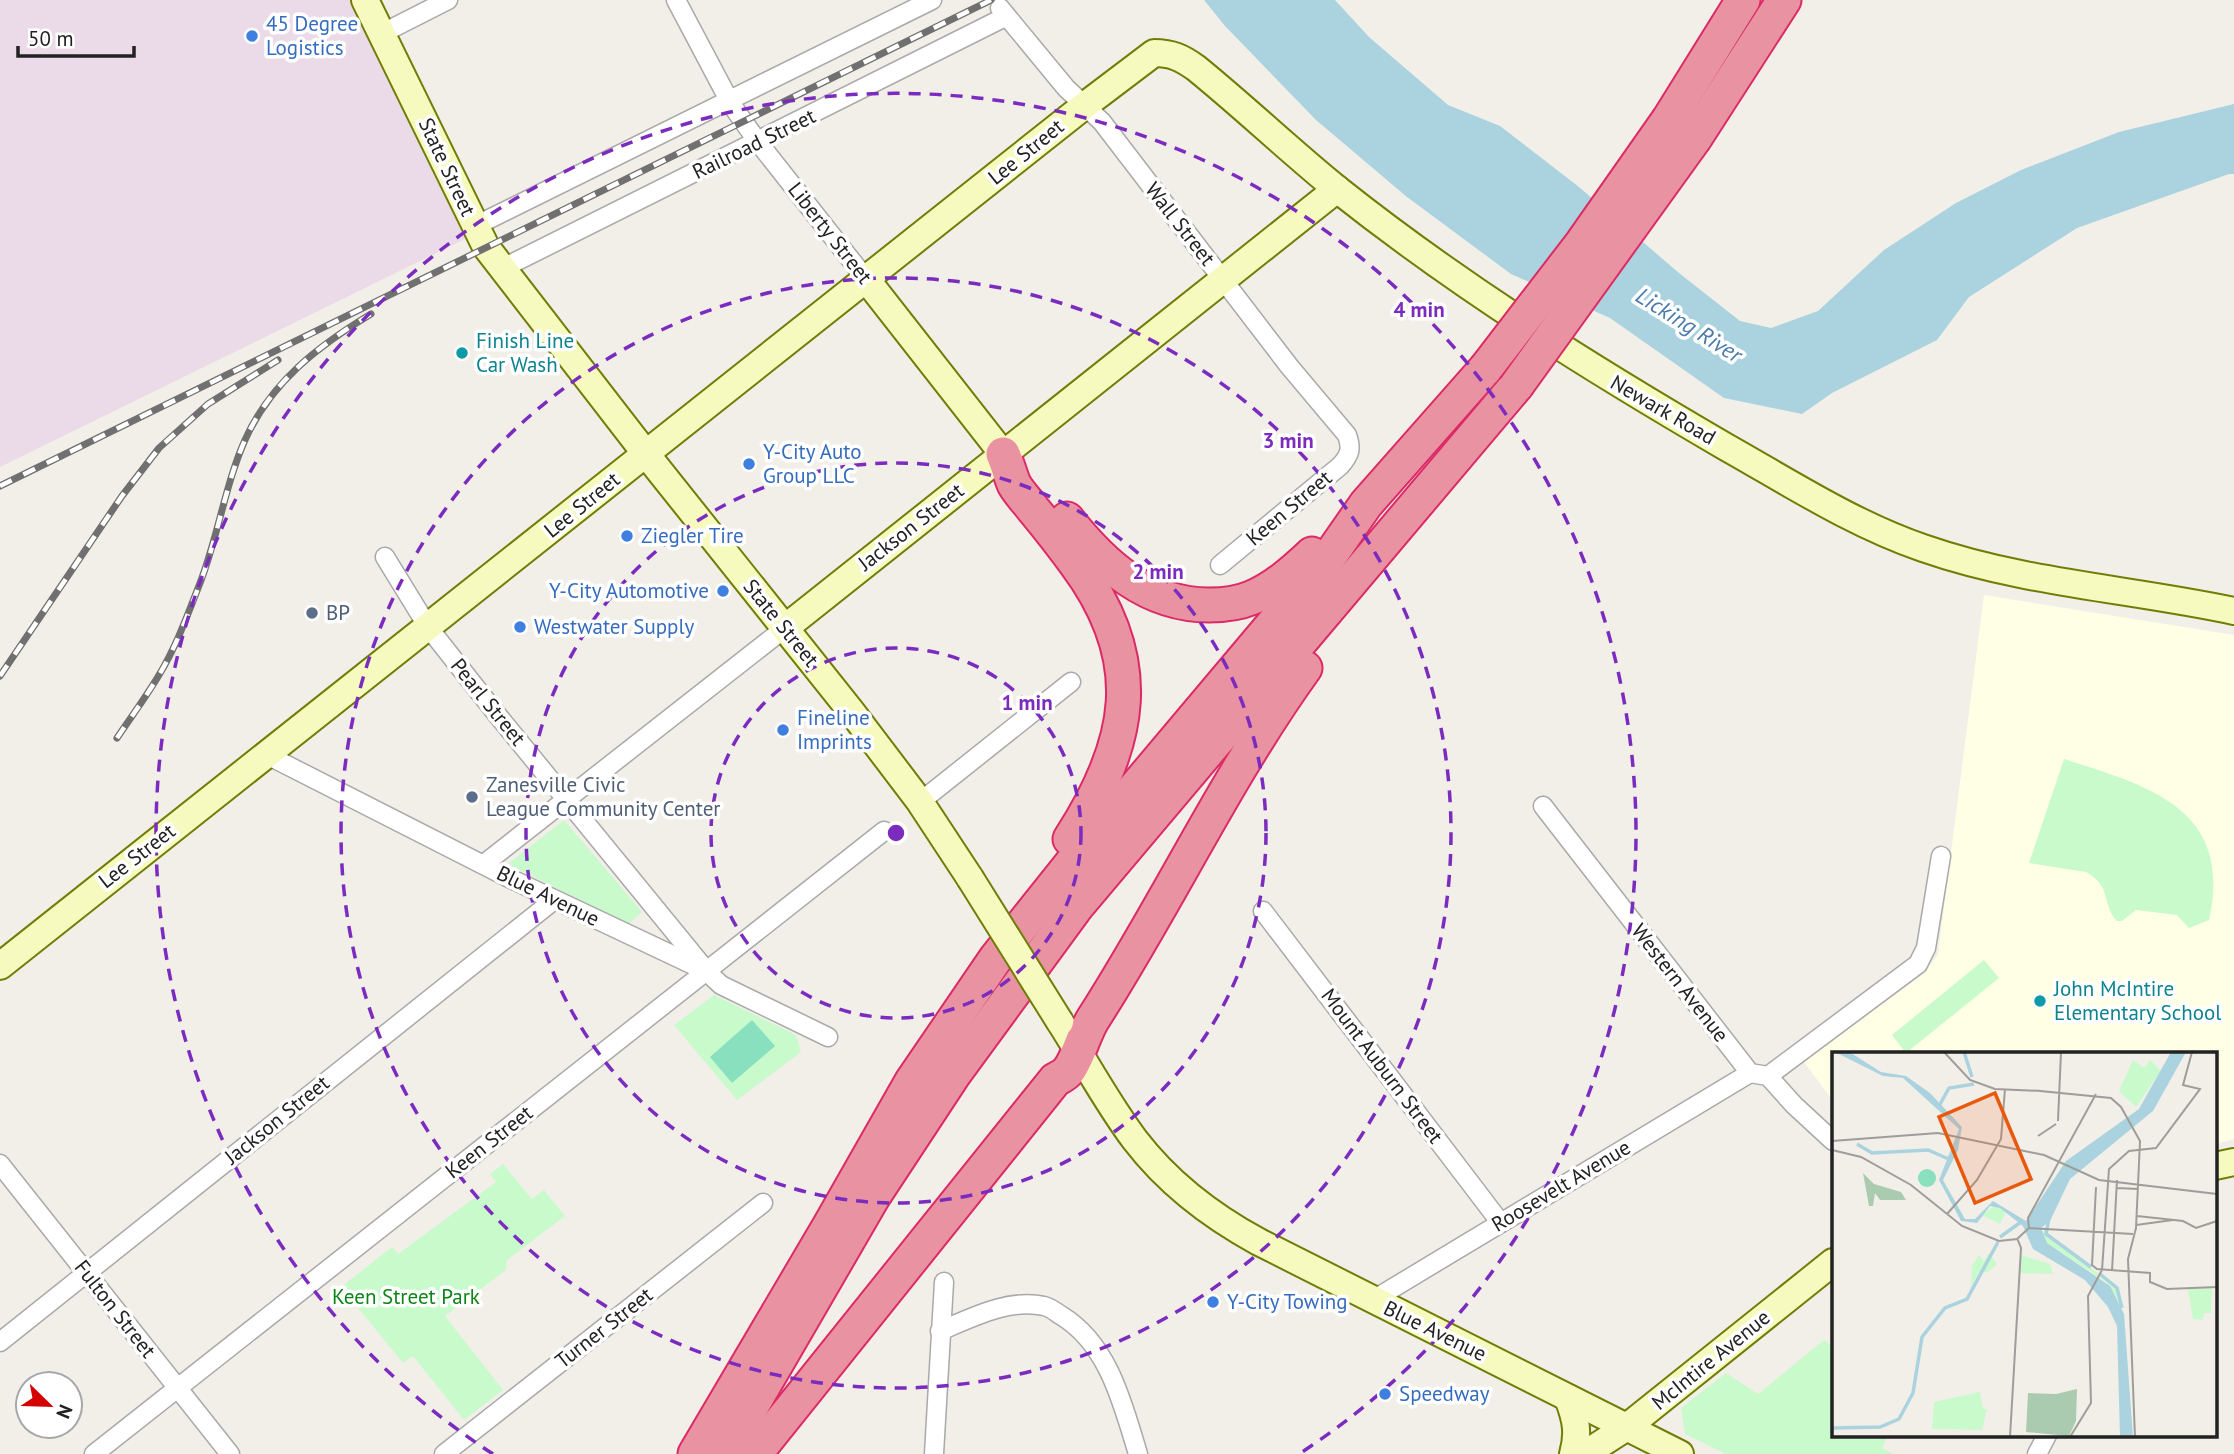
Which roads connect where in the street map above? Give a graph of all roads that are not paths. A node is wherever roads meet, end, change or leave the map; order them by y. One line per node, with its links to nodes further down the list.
1 (365, 0): 8 (street, State Street)
2 (448, 0): 8 (street)
3 (676, 0): 10 (street, Liberty Street)
4 (932, 0): 10 (street)
5 (1743, 0): 12 (highway)
6 (1784, 0): 12 (highway)
7 (1003, 12): 11 (street, Wall Street); 13 (street, Railroad Street)
8 (383, 33): 15 (street, State Street)
9 (1168, 53): 11 (street, Lee Street); 14 (street, Newark Road)
10 (729, 100): 13 (street, Liberty Street); 15 (street)
11 (1084, 106): 17 (street, Lee Street); 18 (street, Wall Street)
12 (1682, 129): 22 (highway, bridge); 23 (highway, bridge)
13 (758, 142): 16 (street, Railroad Street); 17 (street, Liberty Street)
14 (1337, 188): 18 (street, Jackson Street); 26 (street, Newark Road)
15 (475, 226): 16 (street, State Street)
16 (501, 269): 20 (street, State Street)
17 (866, 279): 20 (street, Lee Street); 21 (street, Liberty Street)
18 (1222, 279): 19 (street, Wall Street); 21 (street, Jackson Street)
19 (1351, 447): 25 (street, Keen Street)
20 (646, 454): 27 (street, Lee Street); 28 (street, State Street)
21 (1003, 454): 22 (highway); 28 (street, Jackson Street); 39 (highway)
22 (1366, 504): 39 (highway)
23 (1404, 521): 43 (highway); 66 (highway)
24 (385, 557): 27 (street, Pearl Street)
25 (1220, 565)
26 (2234, 611)
27 (428, 627): 30 (street, Lee Street); 31 (street, Pearl Street)
28 (785, 628): 31 (street, Jackson Street); 32 (street, State Street)
29 (1071, 682): 32 (street)
30 (268, 755): 36 (street, Blue Avenue); 40 (street, Lee Street)
31 (567, 799): 36 (street, Jackson Street); 41 (street, Pearl Street)
32 (920, 802): 43 (street, State Street, bridge)
33 (1542, 806): 44 (street, Western Avenue)
34 (884, 831): 41 (street, Keen Street)
35 (1941, 856): 44 (street, Roosevelt Avenue)
36 (484, 864): 37 (street, Blue Avenue)
37 (554, 900): 41 (street, Blue Avenue); 53 (street, Jackson Street)
38 (1263, 911): 51 (street, Mount Auburn Street)
39 (996, 958): 65 (highway)
40 (0, 966)
41 (706, 971): 42 (street, Blue Avenue); 58 (street, Keen Street)
42 (828, 1037)
43 (1078, 1049): 45 (street, State Street); 67 (highway)
44 (1759, 1074): 46 (street, Western Avenue); 51 (street, Roosevelt Avenue)
45 (1135, 1139): 55 (street, Blue Avenue)
46 (1832, 1140)
47 (2234, 1162): 49 (street)
48 (0, 1164): 53 (street, Fulton Street)
49 (2216, 1166)
50 (763, 1203): 64 (street, Turner Street)
51 (1500, 1222): 55 (street, Roosevelt Avenue)
52 (1832, 1263): 60 (street, McIntire Avenue)
53 (86, 1273): 57 (street, Jackson Street); 58 (street, Fulton Street)
54 (944, 1282): 56 (street)
55 (1373, 1300): 59 (street, Blue Avenue)
56 (940, 1331): 68 (street); 69 (street)
57 (0, 1342)
58 (177, 1388): 62 (street, Keen Street); 63 (street, Fulton Street)
59 (1568, 1398): 60 (street, Blue Avenue); 70 (street)
60 (1627, 1427): 71 (street, McIntire Avenue); 72 (street, Blue Avenue)
61 (2047, 1436): 73 (street)
62 (94, 1454)
63 (230, 1454)
64 (444, 1454)
65 (695, 1454)
66 (724, 1454)
67 (755, 1454)
68 (934, 1454)
69 (1138, 1454)
70 (1573, 1454)
71 (1585, 1454)
72 (1680, 1454)
73 (2038, 1454)

